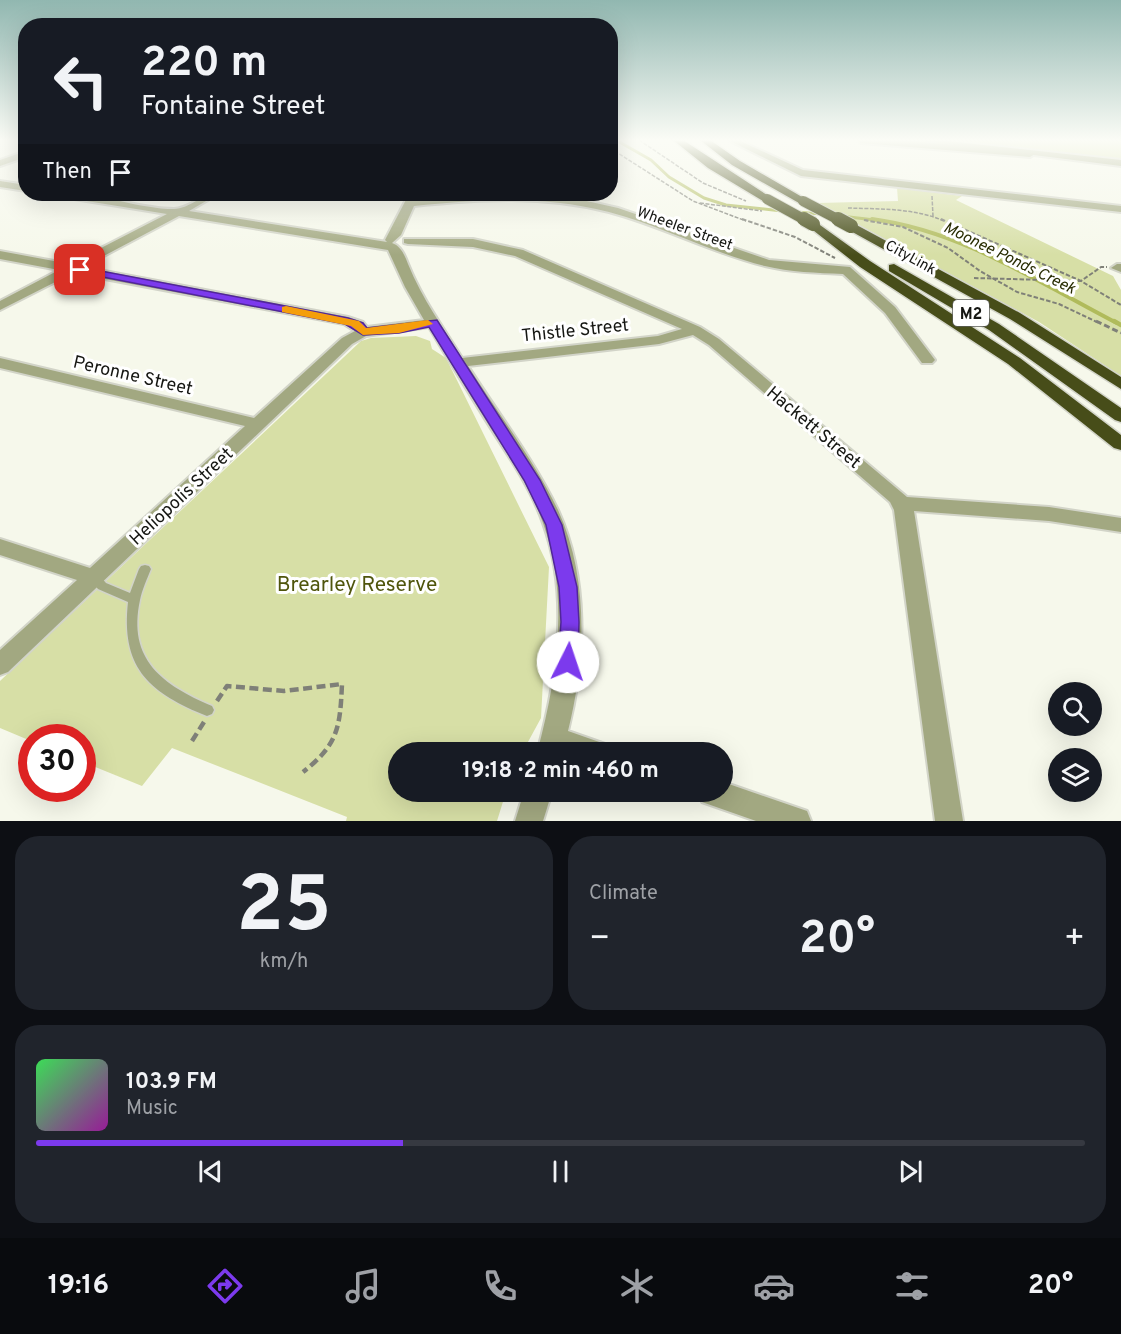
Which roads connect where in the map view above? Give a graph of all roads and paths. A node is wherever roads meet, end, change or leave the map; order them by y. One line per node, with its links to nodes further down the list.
1 (660, 178): 23 (path)
2 (698, 178): 13 (path)
3 (733, 178): 18 (highway, CityLink / M2, bridge)
4 (762, 178): 34 (highway, CityLink / M2, bridge)
5 (851, 178): 8 (street)
6 (0, 184): 7 (street)
7 (18, 187)
8 (932, 188): 15 (street); 17 (path)
9 (107, 201): 16 (street)
10 (199, 201): 16 (street)
11 (410, 201): 19 (street)
12 (510, 201): 23 (street, Wheeler Street)
13 (747, 201)
14 (841, 208): 17 (path)
15 (1121, 209)
16 (178, 212): 19 (street); 21 (street)
17 (933, 216): 25 (path)
18 (813, 224): 35 (highway, CityLink / M2); 37 (highway)
19 (398, 243): 28 (street); 29 (street, Hackett Street)
20 (0, 255): 21 (street)
21 (71, 268): 27 (street); 30 (street)
22 (1119, 268): 25 (path)
23 (847, 271): 31 (street)
24 (974, 279): 25 (path)
25 (1081, 281): 26 (path)
26 (1121, 305)
27 (0, 306)
28 (433, 322): 30 (street); 33 (street)
29 (695, 330): 33 (street, Thistle Street); 38 (street, Hackett Street)
30 (363, 332): 36 (street, Heliopolis Street)
31 (927, 360)
32 (0, 363): 36 (street, Peronne Street)
33 (457, 363): 49 (street)
34 (1121, 384)
35 (1121, 416)
36 (258, 424): 44 (street, Heliopolis Street)
37 (1121, 444)
38 (902, 503): 39 (street); 55 (street)
39 (1049, 514): 40 (street); 41 (street)
40 (1121, 525)
41 (1121, 534)
42 (0, 547): 44 (street)
43 (145, 569): 45 (lane)
44 (94, 577): 45 (lane); 46 (street, Heliopolis Street)
45 (134, 600): 47 (lane)
46 (0, 665)
47 (208, 712): 48 (path); 50 (path)
48 (192, 741)
49 (553, 742)
50 (303, 772)
51 (733, 799): 54 (street)
52 (535, 802): 53 (street)
53 (529, 821)
54 (797, 821)
55 (949, 821)

